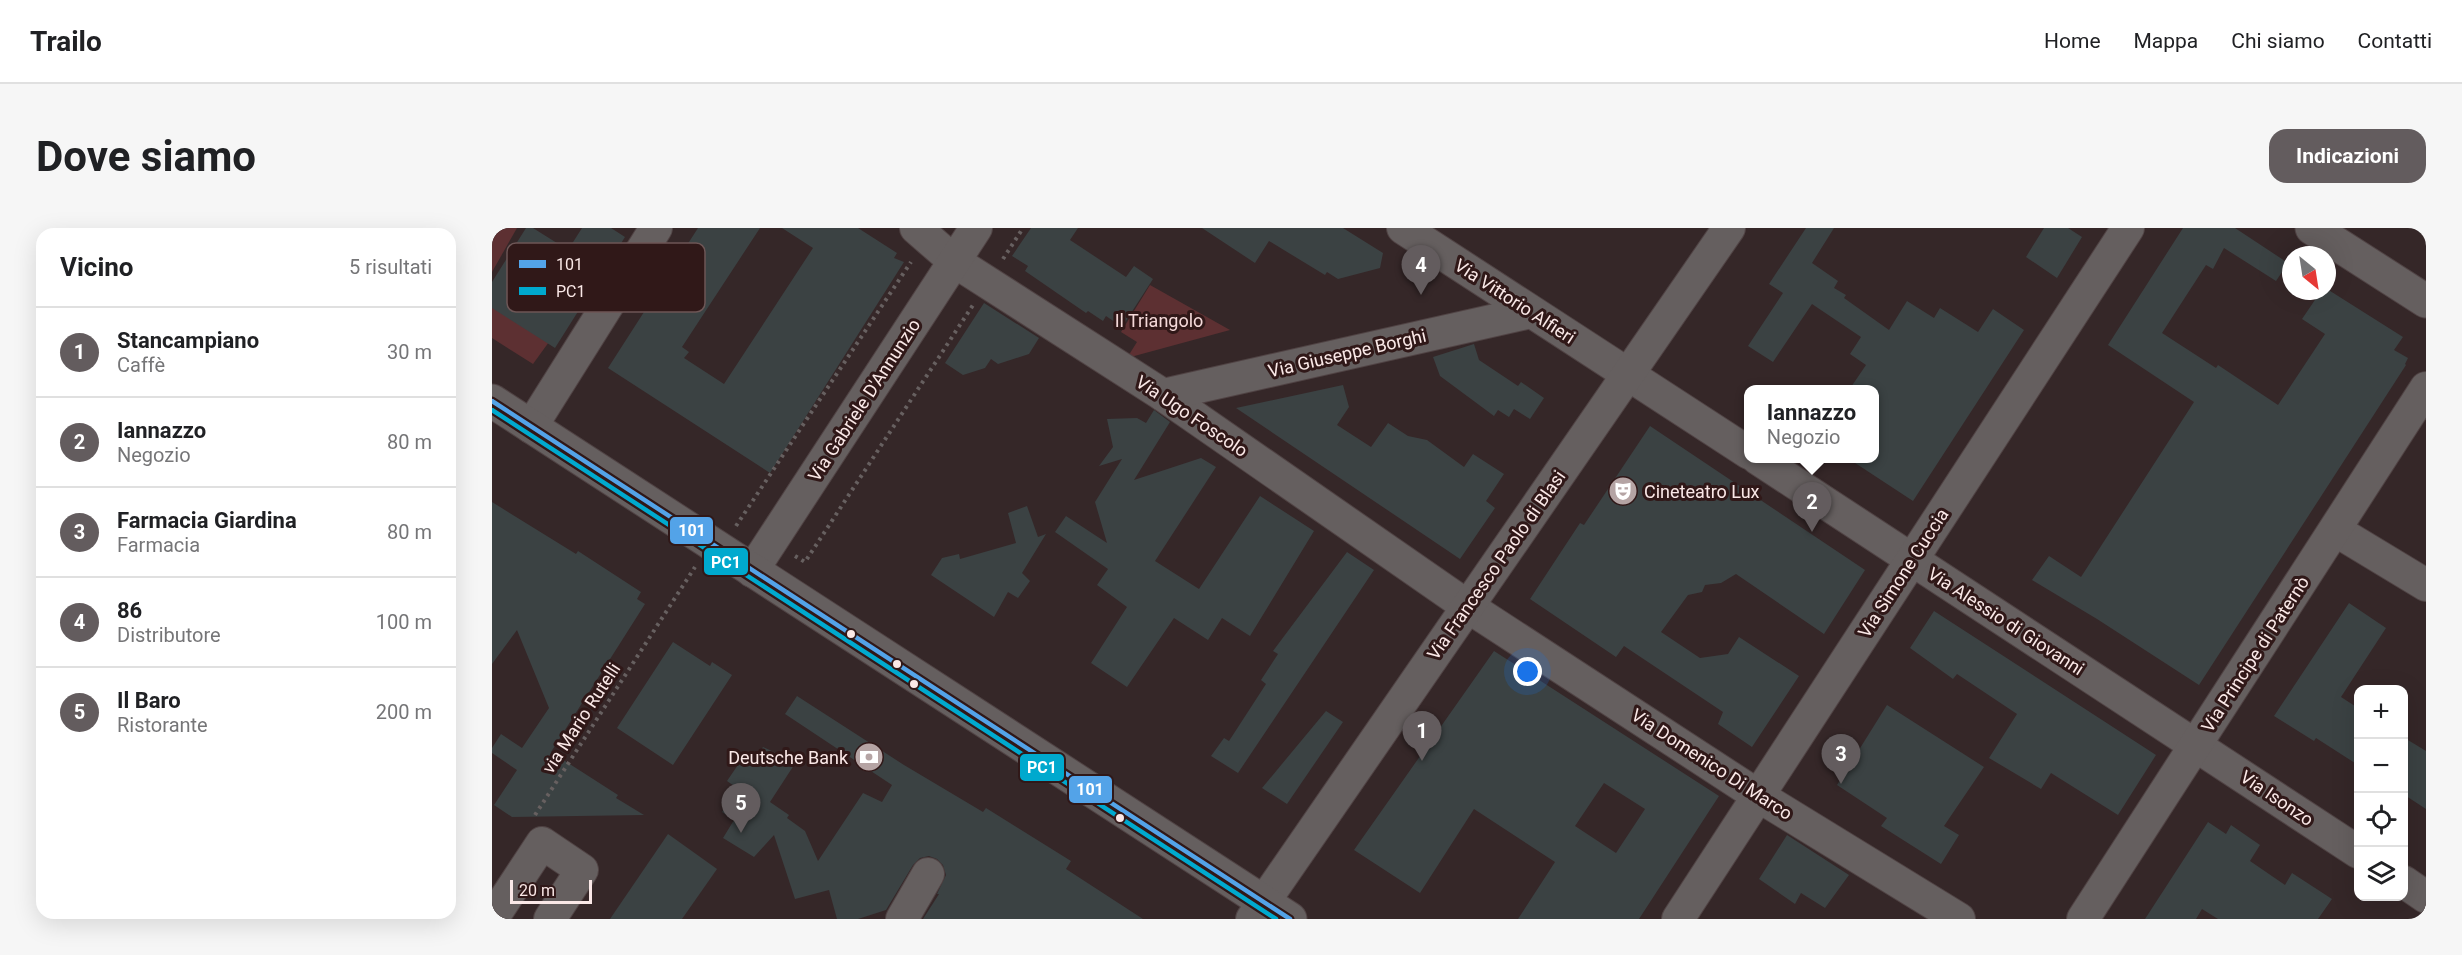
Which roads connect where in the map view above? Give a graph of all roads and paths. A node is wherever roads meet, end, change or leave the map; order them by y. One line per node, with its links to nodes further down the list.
1 (656, 228): 9 (street)
2 (976, 228): 10 (street, Via Gabriele D'Annunzio)
3 (1023, 228): 11 (path)
4 (1403, 228): 14 (street, Via Vittorio Alfieri)
5 (1729, 228): 15 (street, Via Francesco Paolo di Blasi)
6 (2128, 228): 24 (street, Via Simone Cuccia)
7 (2312, 228): 12 (street)
8 (922, 232): 10 (street, Via Ugo Foscolo); 22 (path)
9 (647, 243)
10 (954, 261): 11 (street, Via Ugo Foscolo); 27 (street, Via Gabriele D'Annunzio)
11 (988, 282): 17 (street, Via Ugo Foscolo); 25 (path)
12 (2426, 302)
13 (603, 312): 19 (street)
14 (1531, 312): 15 (street, Via Vittorio Alfieri); 17 (street, Via Giuseppe Borghi)
15 (1628, 375): 20 (street); 29 (street, Via Francesco Paolo di Blasi)
16 (2426, 388): 23 (street, Via Principe di Paternò)
17 (1163, 395): 29 (street, Via Ugo Foscolo)
18 (492, 401): 19 (street)
19 (531, 427): 27 (street)
20 (1744, 450)
21 (1763, 463): 24 (street, Via Alessio di Giovanni)
22 (742, 520)
23 (2335, 530): 28 (street); 30 (street, Via Principe di Paternò)
24 (1912, 560): 30 (street, Via Alessio di Giovanni); 31 (street, Via Simone Cuccia)
25 (805, 562)
26 (692, 570): 32 (path, via Mario Rutelli)
27 (752, 571): 37 (street)
28 (2426, 585)
29 (1467, 606): 31 (street, Via Domenico Di Marco); 37 (street, Via Francesco Paolo di Blasi)
30 (2196, 744): 33 (street, Via Isonzo); 43 (street, Via Principe di Paternò)
31 (1757, 795): 41 (street, Via Simone Cuccia); 42 (street, Via Domenico Di Marco)
32 (531, 821)
33 (2354, 849)
34 (928, 874): 40 (street)
35 (2408, 885): 36 (street)
36 (2426, 897)
37 (1269, 913)
38 (492, 919): 39 (street)
39 (550, 919)
40 (902, 919)
41 (1678, 919)
42 (1959, 919)
43 (2083, 919)

